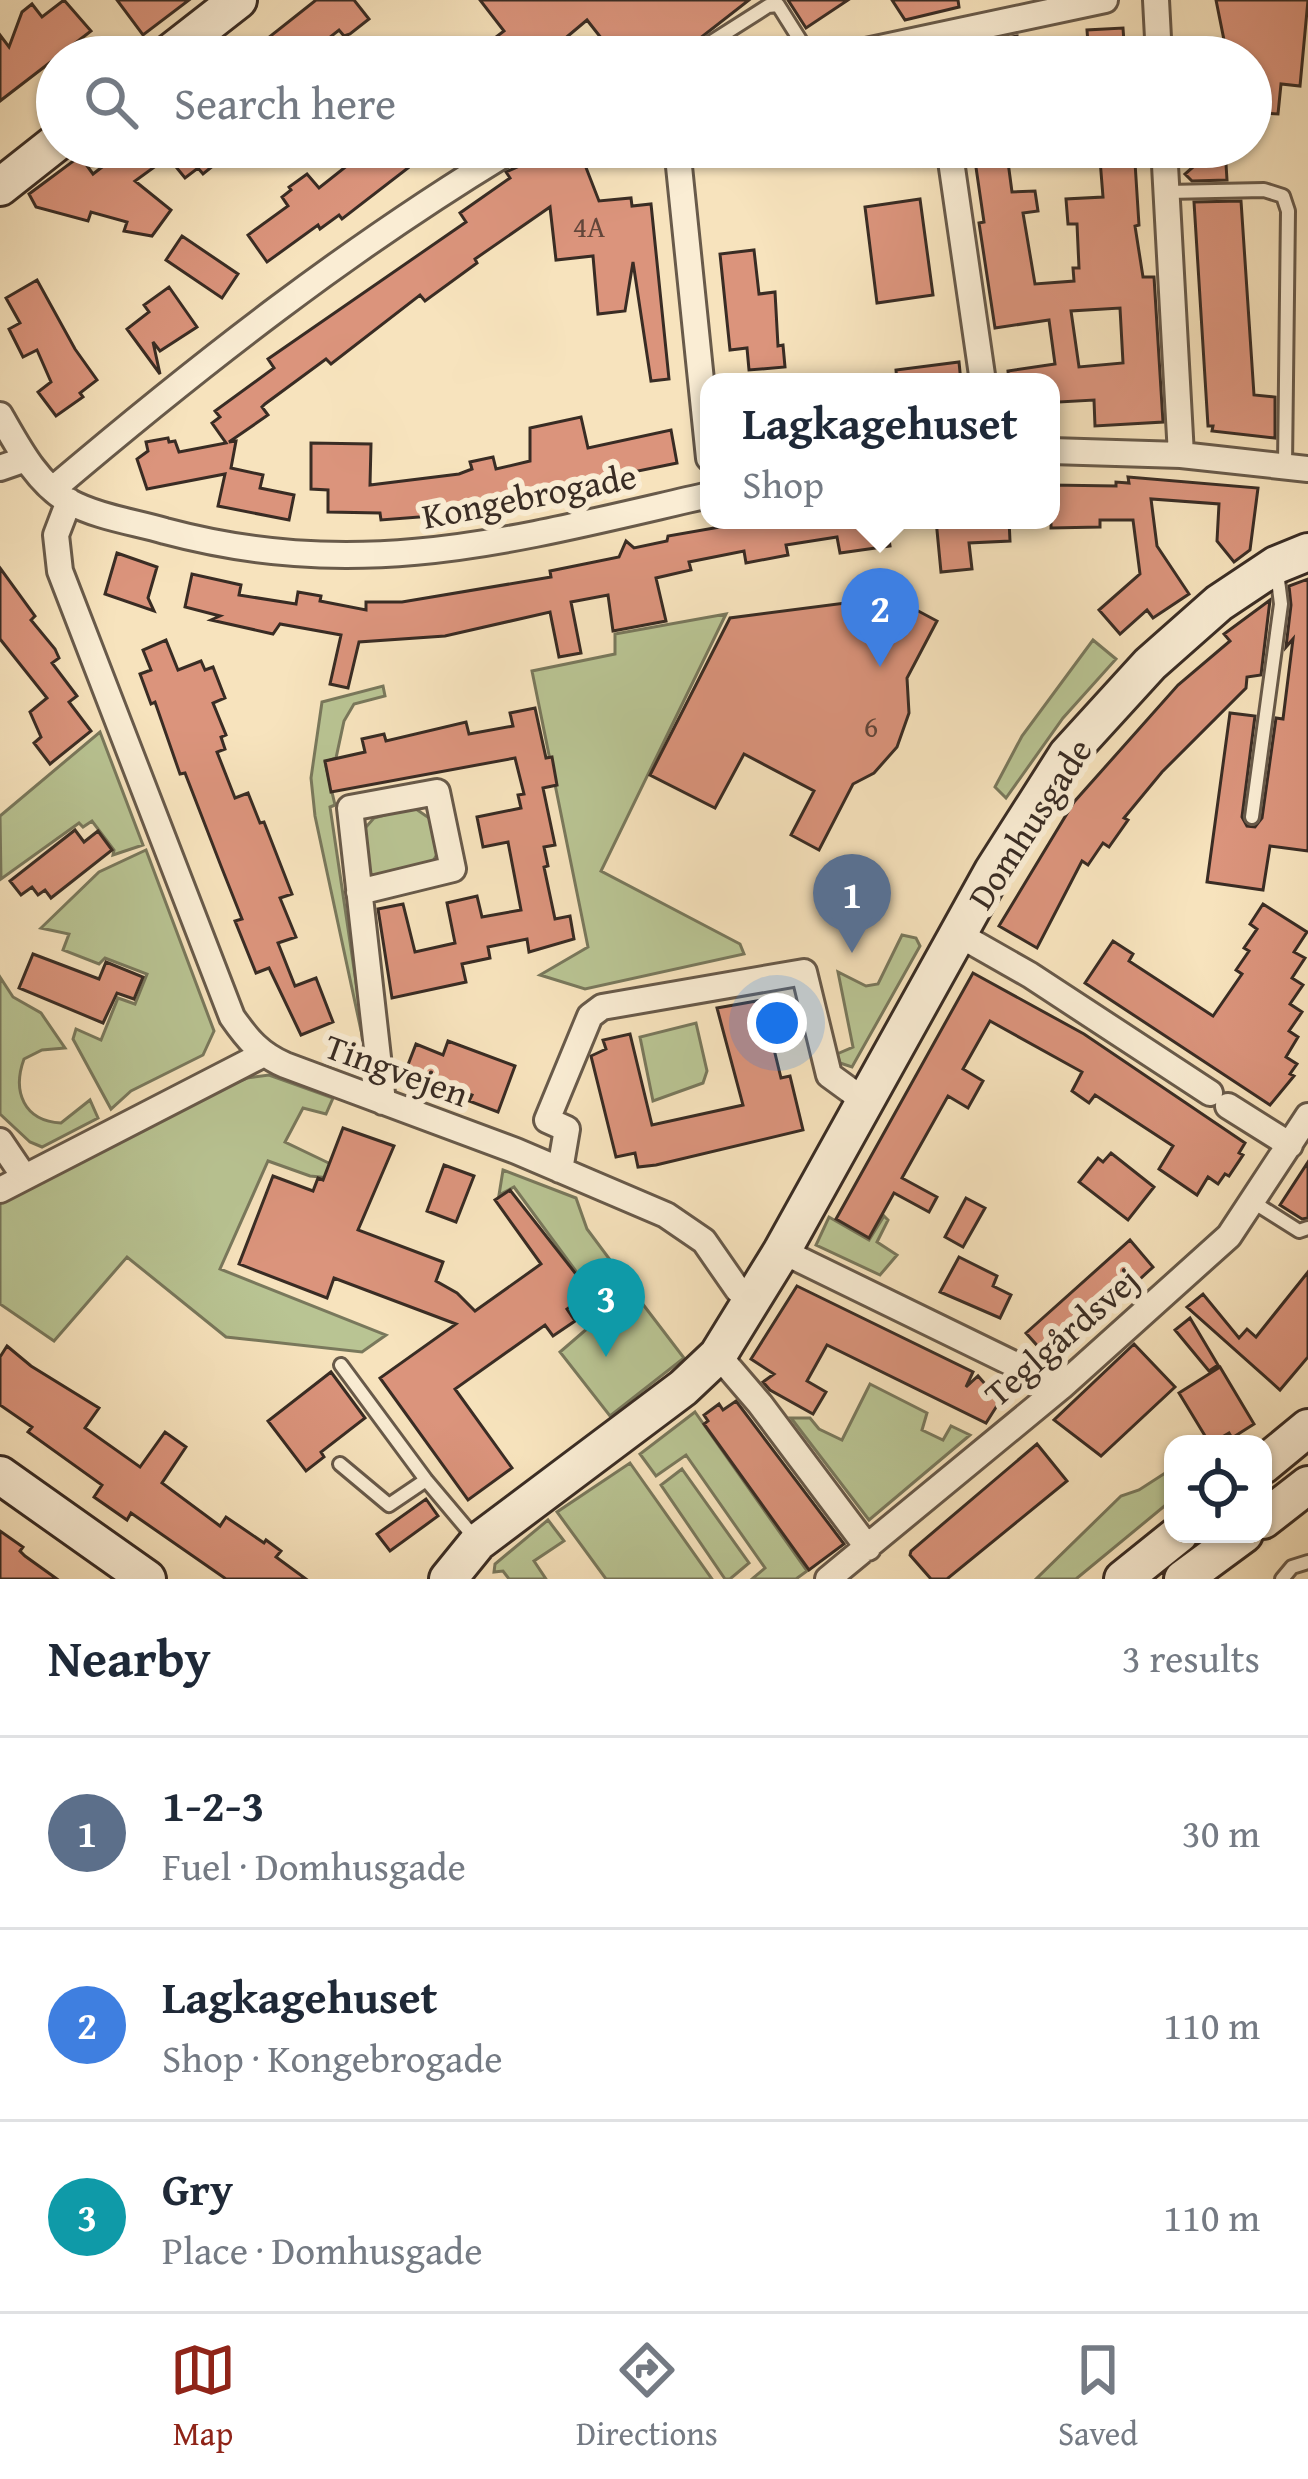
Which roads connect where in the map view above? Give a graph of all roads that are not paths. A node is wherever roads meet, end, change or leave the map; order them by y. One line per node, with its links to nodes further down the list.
1 (1105, 0): 7 (street)
2 (1156, 0): 8 (street)
3 (227, 3): 4 (street)
4 (189, 36)
5 (721, 36): 6 (lane)
6 (797, 36)
7 (978, 36)
8 (1158, 36)
9 (36, 159): 14 (street)
10 (483, 168): 24 (street)
11 (679, 168): 16 (street)
12 (952, 168): 17 (street)
13 (1165, 168): 15 (street)
14 (0, 187)
15 (1167, 192): 20 (street); 22 (lane)
16 (700, 373)
17 (982, 373)
18 (0, 415): 21 (street, Kongebrogade)
19 (1060, 451): 20 (street)
20 (1181, 454): 22 (street)
21 (26, 459): 23 (street); 24 (street, Kongebrogade)
22 (1297, 467)
23 (0, 468)
24 (61, 495): 25 (street, Kongebrogade); 30 (street)
25 (700, 497)
26 (1292, 559): 27 (lane); 29 (street, Domhusgade)
27 (1252, 817)
28 (359, 892): 28 (street); 31 (street)
29 (958, 934): 32 (street, Domhusgade); 35 (street)
30 (262, 1055): 31 (street, Tingvejen); 37 (street)
31 (383, 1102): 36 (street, Tingvejen)
32 (866, 1102): 36 (street); 41 (street, Domhusgade)
33 (1308, 1116): 35 (street, Teglgårdsvej)
34 (0, 1141): 37 (street)
35 (1290, 1145): 39 (street, Teglgårdsvej)
36 (560, 1170): 42 (street, Tingvejen)
37 (23, 1175): 38 (street)
38 (0, 1190)
39 (1252, 1201): 40 (lane); 45 (street, Teglgårdsvej)
40 (1308, 1228)
41 (782, 1251): 42 (street, Domhusgade); 45 (street)
42 (753, 1300): 43 (street, Domhusgade)
43 (718, 1354): 53 (street, Domhusgade); 56 (street)
44 (341, 1365): 50 (lane)
45 (1061, 1387): 56 (street, Teglgårdsvej)
46 (1308, 1428): 47 (street)
47 (1272, 1458)
48 (340, 1464): 50 (lane)
49 (0, 1475): 58 (street)
50 (425, 1480): 53 (lane)
51 (1308, 1485): 52 (street)
52 (1272, 1513)
53 (478, 1542): 59 (street, Domhusgade)
54 (1168, 1543): 61 (street)
55 (1232, 1543): 62 (street)
56 (868, 1548): 60 (street, Teglgårdsvej)
57 (1308, 1562): 63 (lane)
58 (147, 1579)
59 (448, 1579)
60 (828, 1579)
61 (1124, 1579)
62 (1183, 1579)
63 (1282, 1579)

